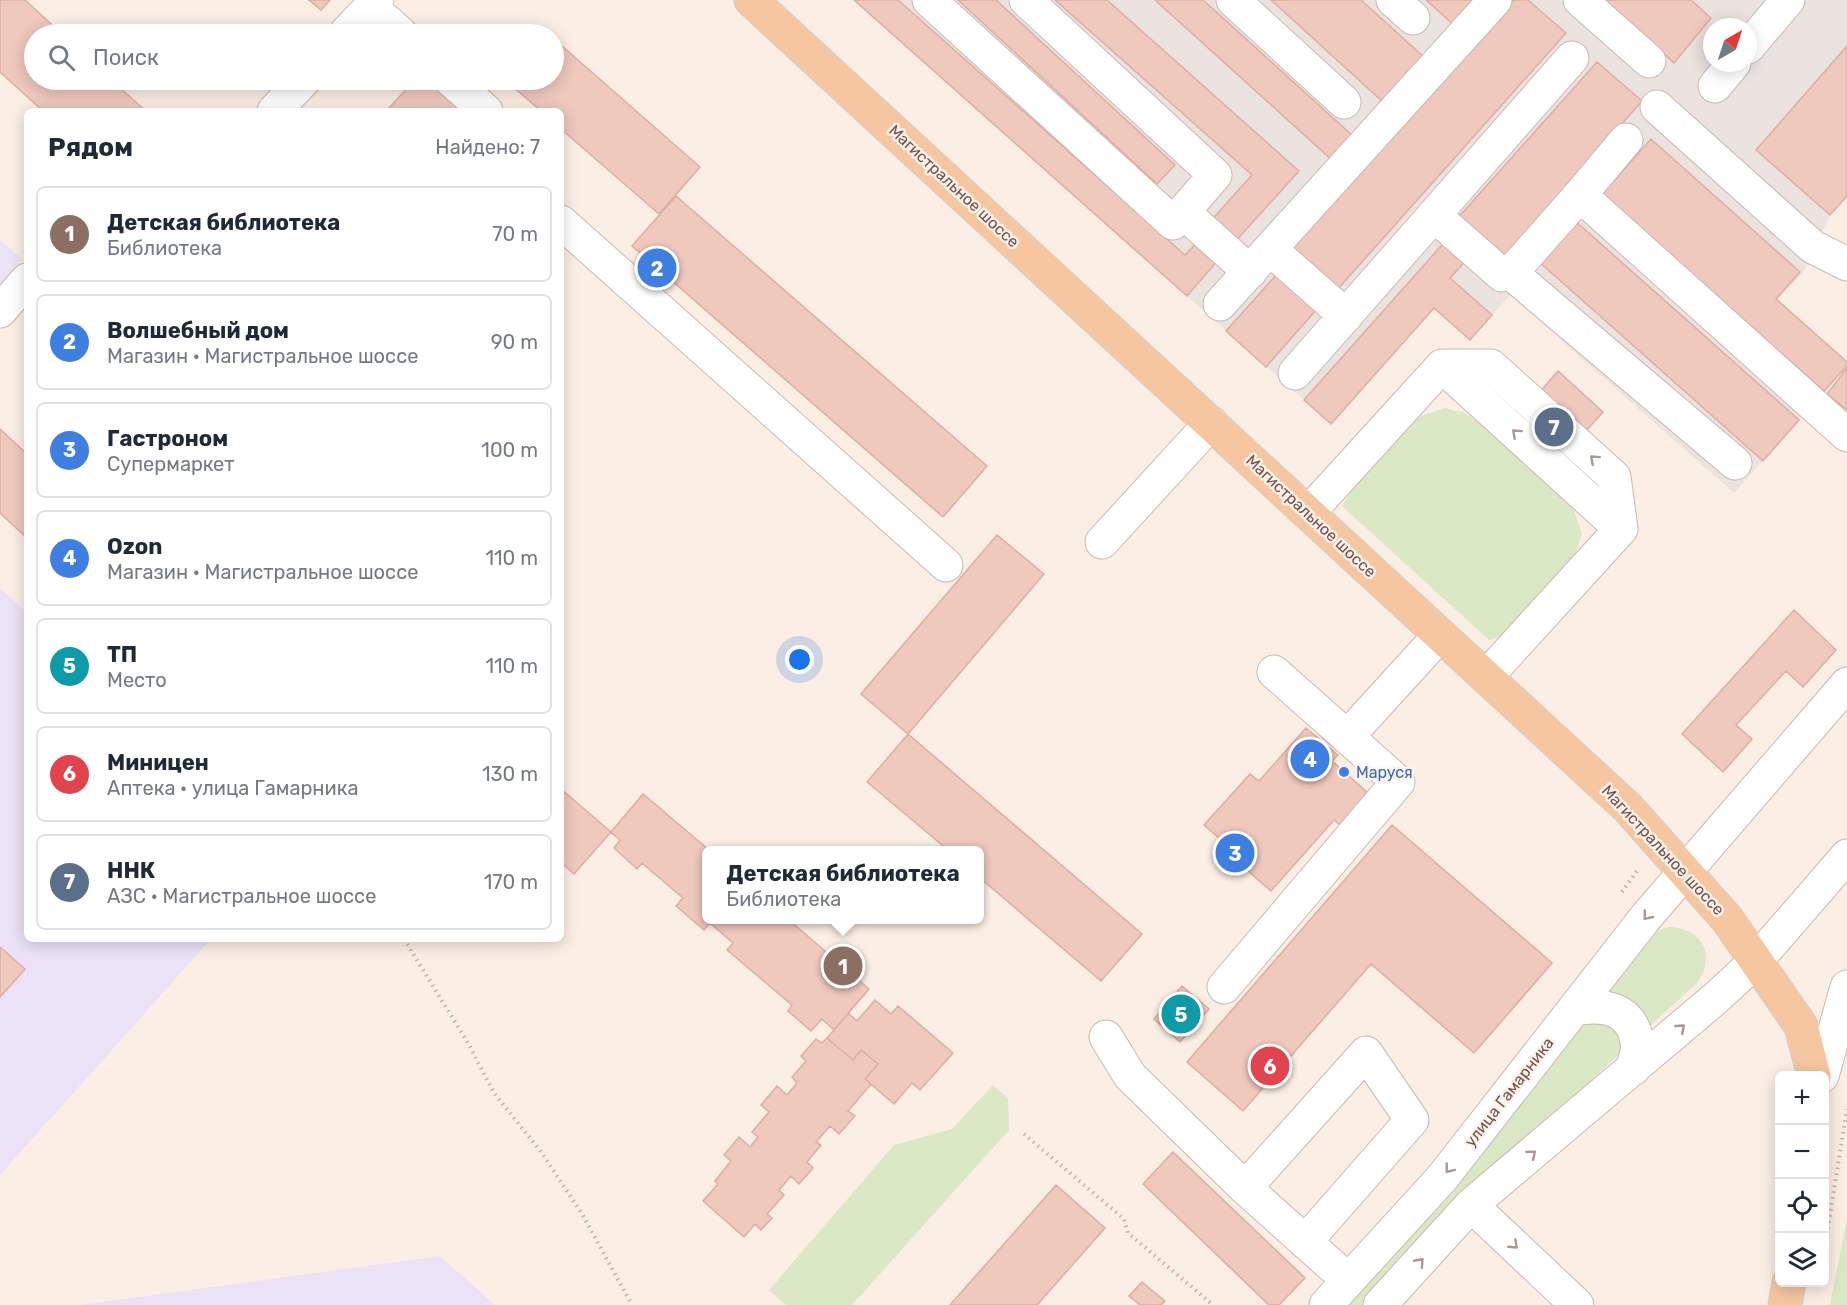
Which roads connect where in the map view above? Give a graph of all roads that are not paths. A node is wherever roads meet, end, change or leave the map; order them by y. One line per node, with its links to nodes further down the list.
1 (751, 0): 33 (main road, Магистральное шоссе)
2 (930, 0): 22 (street)
3 (1026, 0): 22 (street)
4 (1233, 0): 16 (street)
5 (1495, 0): 25 (street)
6 (1580, 0): 13 (street)
7 (1788, 0): 11 (street)
8 (374, 3): 9 (street); 10 (street)
9 (354, 24)
10 (392, 24)
11 (1757, 36)
12 (1572, 58): 23 (street)
13 (1649, 61)
14 (294, 90): 18 (street)
15 (462, 90): 19 (street)
16 (1344, 102)
17 (1657, 107): 26 (street)
18 (277, 108)
19 (483, 108)
20 (1626, 140): 21 (street)
21 (1580, 195): 27 (street); 34 (street)
22 (1183, 212): 25 (street)
23 (1434, 215): 27 (street); 31 (street)
24 (564, 225): 38 (street)
25 (1260, 261): 29 (street); 31 (street)
26 (1847, 264)
27 (1511, 273): 35 (street)
28 (24, 283): 30 (street)
29 (1220, 304)
30 (0, 311)
31 (1346, 316): 32 (street)
32 (1295, 373)
33 (1211, 423): 36 (main road, Магистральное шоссе); 37 (street)
34 (1847, 435)
35 (1735, 463)
36 (1308, 513): 39 (main road, Магистральное шоссе); 41 (street, one-way to 36)
37 (1102, 542)
38 (946, 565)
39 (1440, 635): 41 (main road, Магистральное шоссе); 43 (street)
40 (1274, 672): 43 (street)
41 (1486, 677): 45 (main road, Магистральное шоссе)
42 (1847, 684): 45 (street, улица Гамарника)
43 (1347, 737): 47 (street)
44 (1847, 856): 46 (street)
45 (1684, 871): 46 (main road, Магистральное шоссе); 49 (street, улица Гамарника, one-way to 49)
46 (1756, 961): 51 (street, one-way to 46); 52 (main road, Магистральное шоссе)
47 (1224, 987)
48 (1847, 987): 53 (street)
49 (1574, 1009): 51 (street); 57 (street, улица Гамарника, one-way to 57)
50 (1106, 1037): 54 (street)
51 (1633, 1069): 55 (street, one-way to 51)
52 (1813, 1071)
53 (1823, 1071)
54 (1245, 1188): 56 (street); 56 (street)
55 (1471, 1205): 60 (street, one-way to 55); 61 (street, one-way to 61)
56 (1305, 1242): 57 (street)
57 (1348, 1280): 59 (street, улица Гамарника)
58 (1788, 1287): 62 (main road)
59 (1326, 1305)
60 (1380, 1305)
61 (1577, 1305)
62 (1785, 1305)

